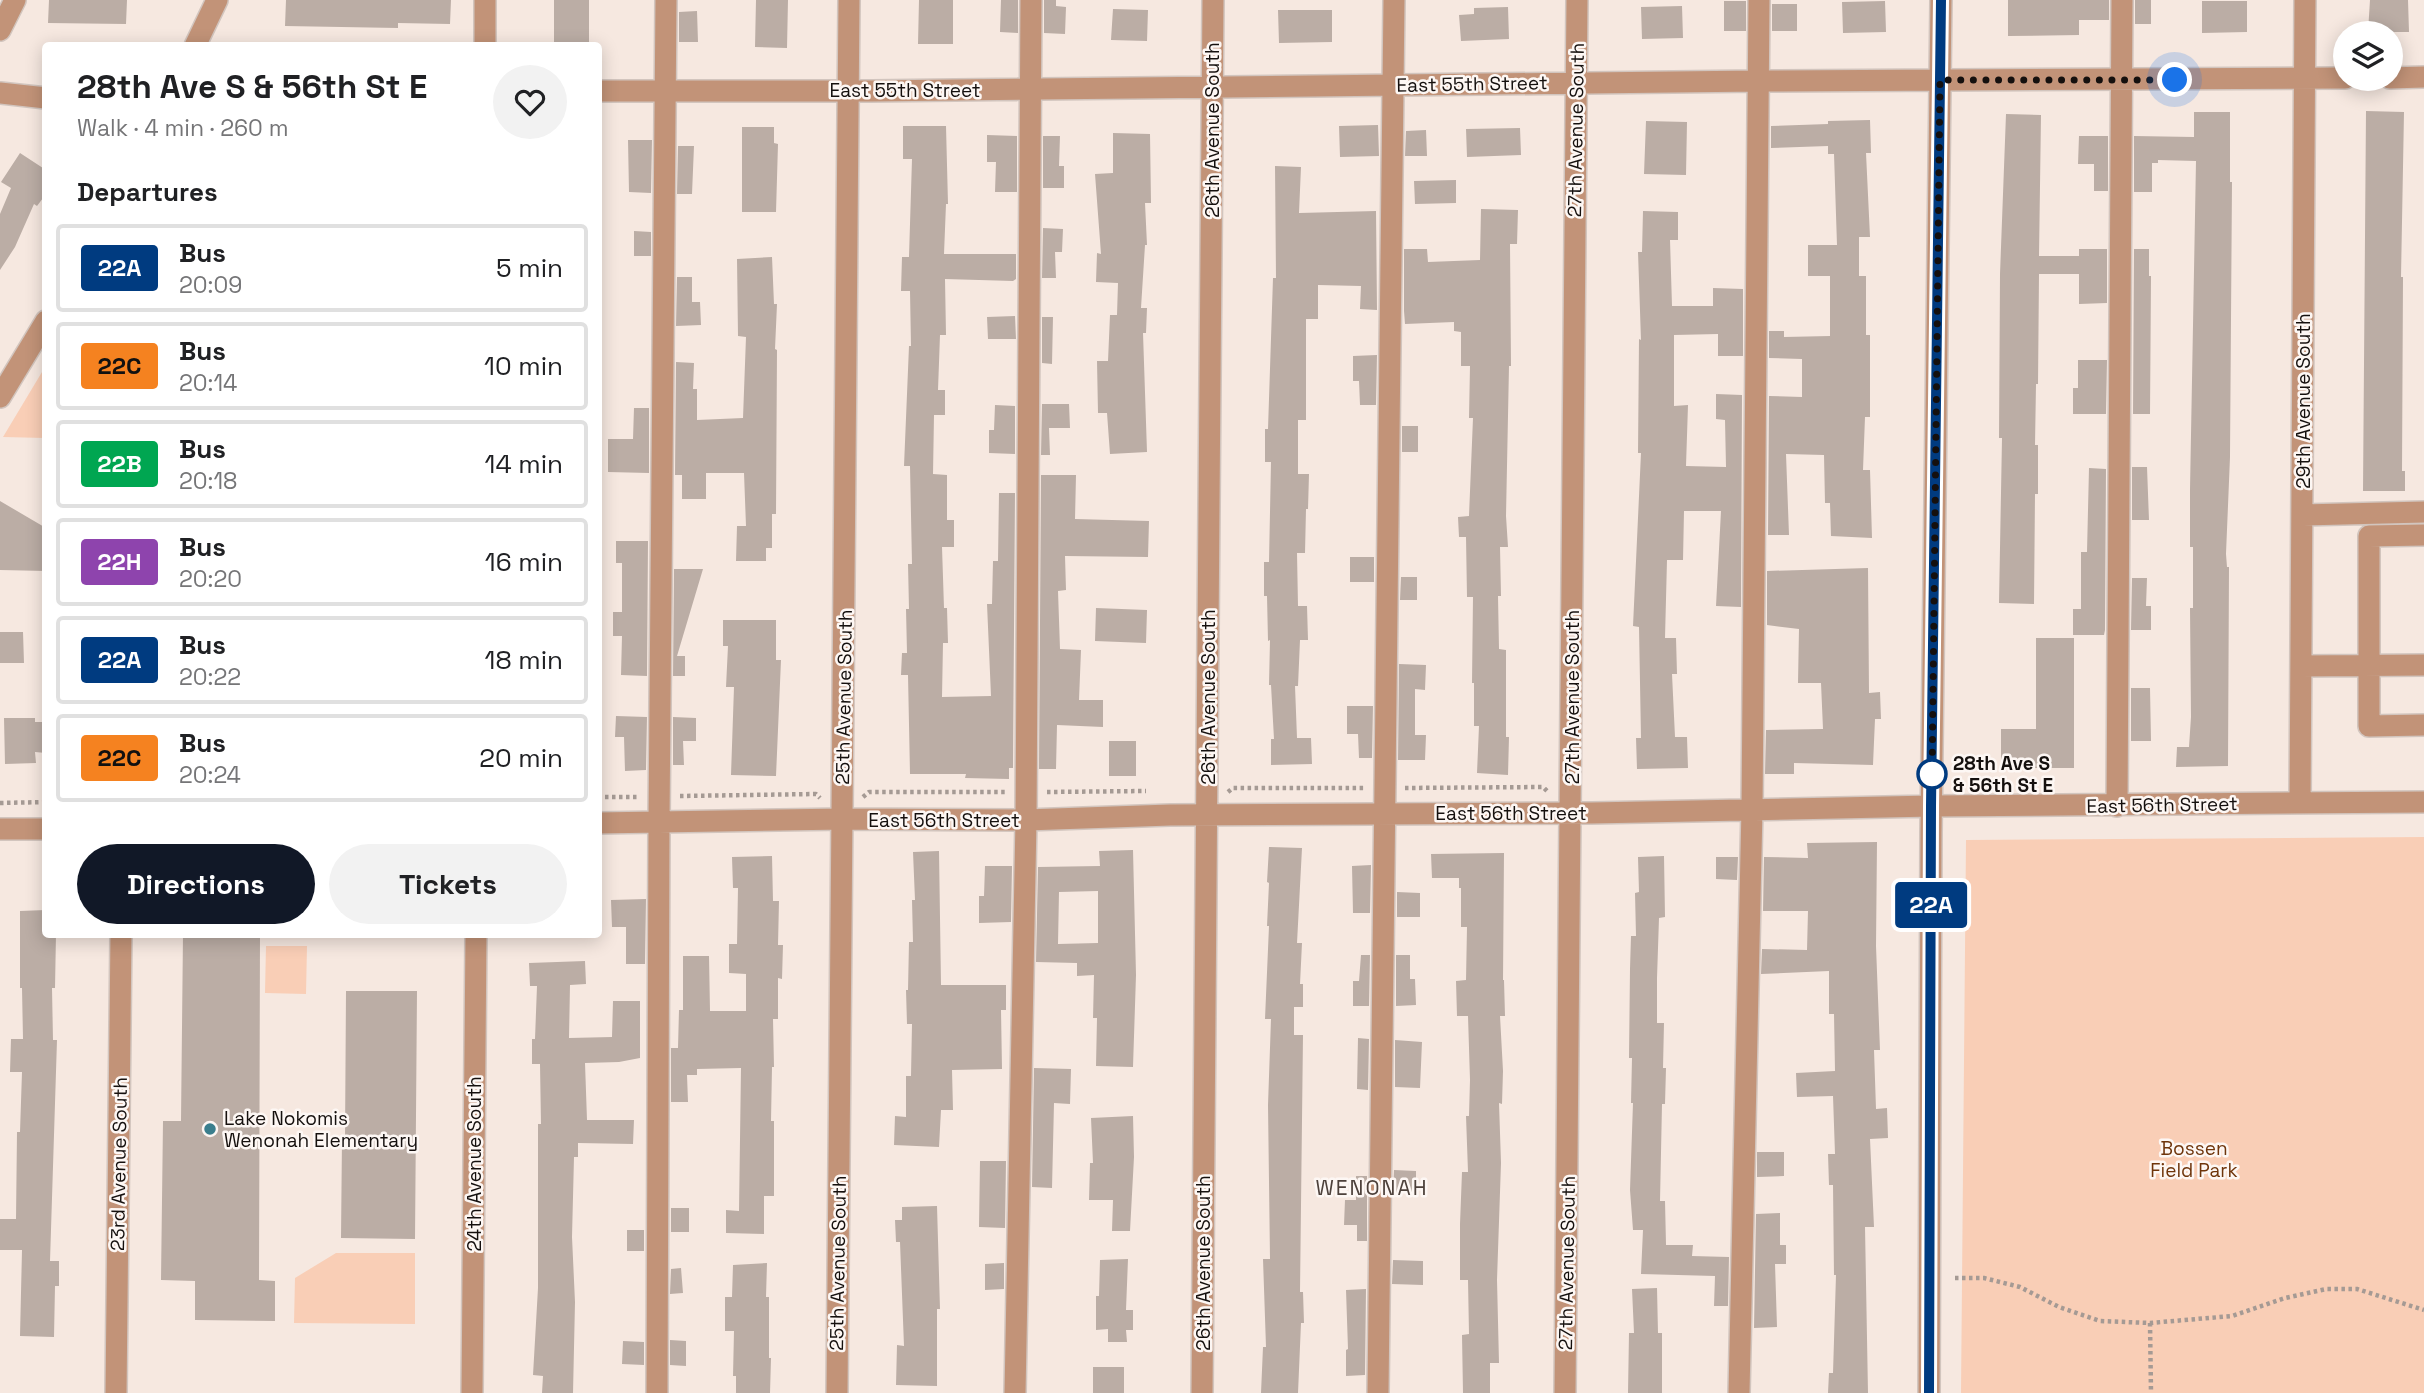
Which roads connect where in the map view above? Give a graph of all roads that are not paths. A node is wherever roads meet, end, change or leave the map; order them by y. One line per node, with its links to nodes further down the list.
1 (15, 0): 14 (street)
2 (217, 0): 15 (street)
3 (485, 0): 16 (street)
4 (666, 0): 29 (street)
5 (849, 0): 30 (street, 25th Avenue South)
6 (1031, 0): 27 (street)
7 (1213, 0): 26 (street, 26th Avenue South)
8 (1394, 0): 25 (street)
9 (1577, 0): 24 (street, 27th Avenue South)
10 (1759, 0): 23 (street)
11 (1941, 0): 21 (street)
12 (2122, 0): 22 (street)
13 (2305, 0): 20 (street, 29th Avenue South)
14 (0, 30)
15 (197, 42)
16 (485, 42)
17 (2424, 77): 19 (street)
18 (2333, 78): 20 (street, East 55th Street)
19 (2403, 78)
20 (2305, 79): 22 (street, East 55th Street); 36 (street, 29th Avenue South)
21 (1940, 80): 22 (street, East 55th Street); 23 (street, East 55th Street); 44 (street)
22 (2122, 80): 45 (street)
23 (1758, 81): 24 (street, East 55th Street); 46 (street)
24 (1577, 83): 25 (street, East 55th Street); 48 (street, 27th Avenue South)
25 (1393, 85): 26 (street, East 55th Street); 47 (street)
26 (1212, 88): 27 (street, East 55th Street); 49 (street, 26th Avenue South)
27 (1030, 89): 30 (street, East 55th Street); 51 (street)
28 (602, 91): 29 (street, East 55th Street)
29 (666, 91): 30 (street, East 55th Street); 52 (street)
30 (849, 91): 50 (street, 25th Avenue South)
31 (0, 93): 32 (street)
32 (42, 98)
33 (42, 328): 34 (street)
34 (0, 397)
35 (2424, 512): 36 (street)
36 (2303, 515): 39 (street, 29th Avenue South)
37 (2424, 535): 40 (street)
38 (2424, 665): 40 (street)
39 (2301, 666): 40 (street); 43 (street, 29th Avenue South)
40 (2368, 666): 41 (street)
41 (2424, 725)
42 (2424, 802): 43 (street, East 56th Street)
43 (2300, 803): 45 (street, East 56th Street)
44 (1931, 806): 45 (street, East 56th Street); 46 (street, East 56th Street); 67 (street)
45 (2117, 806)
46 (1752, 809): 48 (street, East 56th Street); 66 (street)
47 (1385, 813): 48 (street, East 56th Street); 49 (street, East 56th Street); 64 (street)
48 (1571, 813): 65 (street, 27th Avenue South)
49 (1207, 816): 51 (street, East 56th Street); 63 (street, 26th Avenue South)
50 (844, 819): 51 (street, East 56th Street); 52 (street, East 56th Street); 61 (street, 25th Avenue South)
51 (1026, 820): 62 (street)
52 (659, 822): 53 (street, East 56th Street); 60 (street)
53 (602, 823)
54 (0, 829): 55 (street)
55 (42, 829)
56 (121, 938): 58 (street, 23rd Avenue South)
57 (476, 938): 59 (street, 24th Avenue South)
58 (116, 1393)
59 (472, 1393)
60 (657, 1393)
61 (836, 1393)
62 (1015, 1393)
63 (1202, 1393)
64 (1378, 1393)
65 (1565, 1393)
66 (1739, 1393)
67 (1929, 1393)

